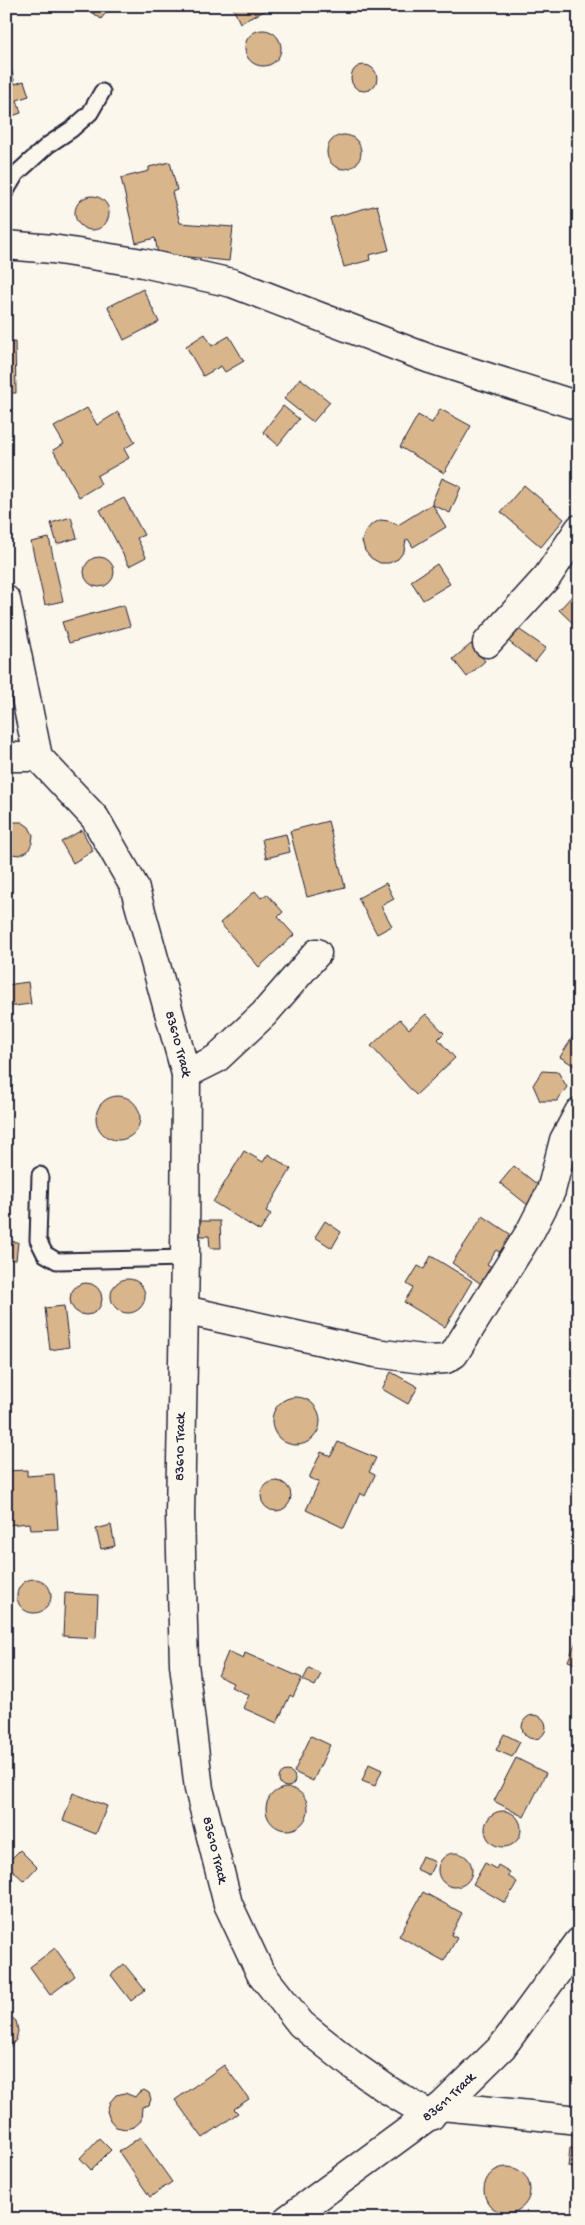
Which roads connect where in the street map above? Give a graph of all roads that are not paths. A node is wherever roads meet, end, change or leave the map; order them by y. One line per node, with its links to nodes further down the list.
1 (102, 92): 2 (lane)
2 (6, 191)
3 (6, 245): 4 (street)
4 (579, 406)
5 (579, 529): 7 (street)
6 (6, 600): 9 (street)
7 (487, 643)
8 (6, 757): 9 (street)
9 (38, 757): 11 (street, 83610 Track)
10 (317, 954): 11 (street)
11 (186, 1074): 14 (street, 83610 Track)
12 (579, 1112): 15 (street)
13 (40, 1175): 14 (lane)
14 (185, 1258): 15 (street, 83610 Track)
15 (184, 1310): 17 (street, 83610 Track)
16 (579, 1942): 17 (street, 83611 Track)
17 (436, 2111): 18 (street); 19 (street, 83611 Track)
18 (579, 2120)
19 (288, 2219)

